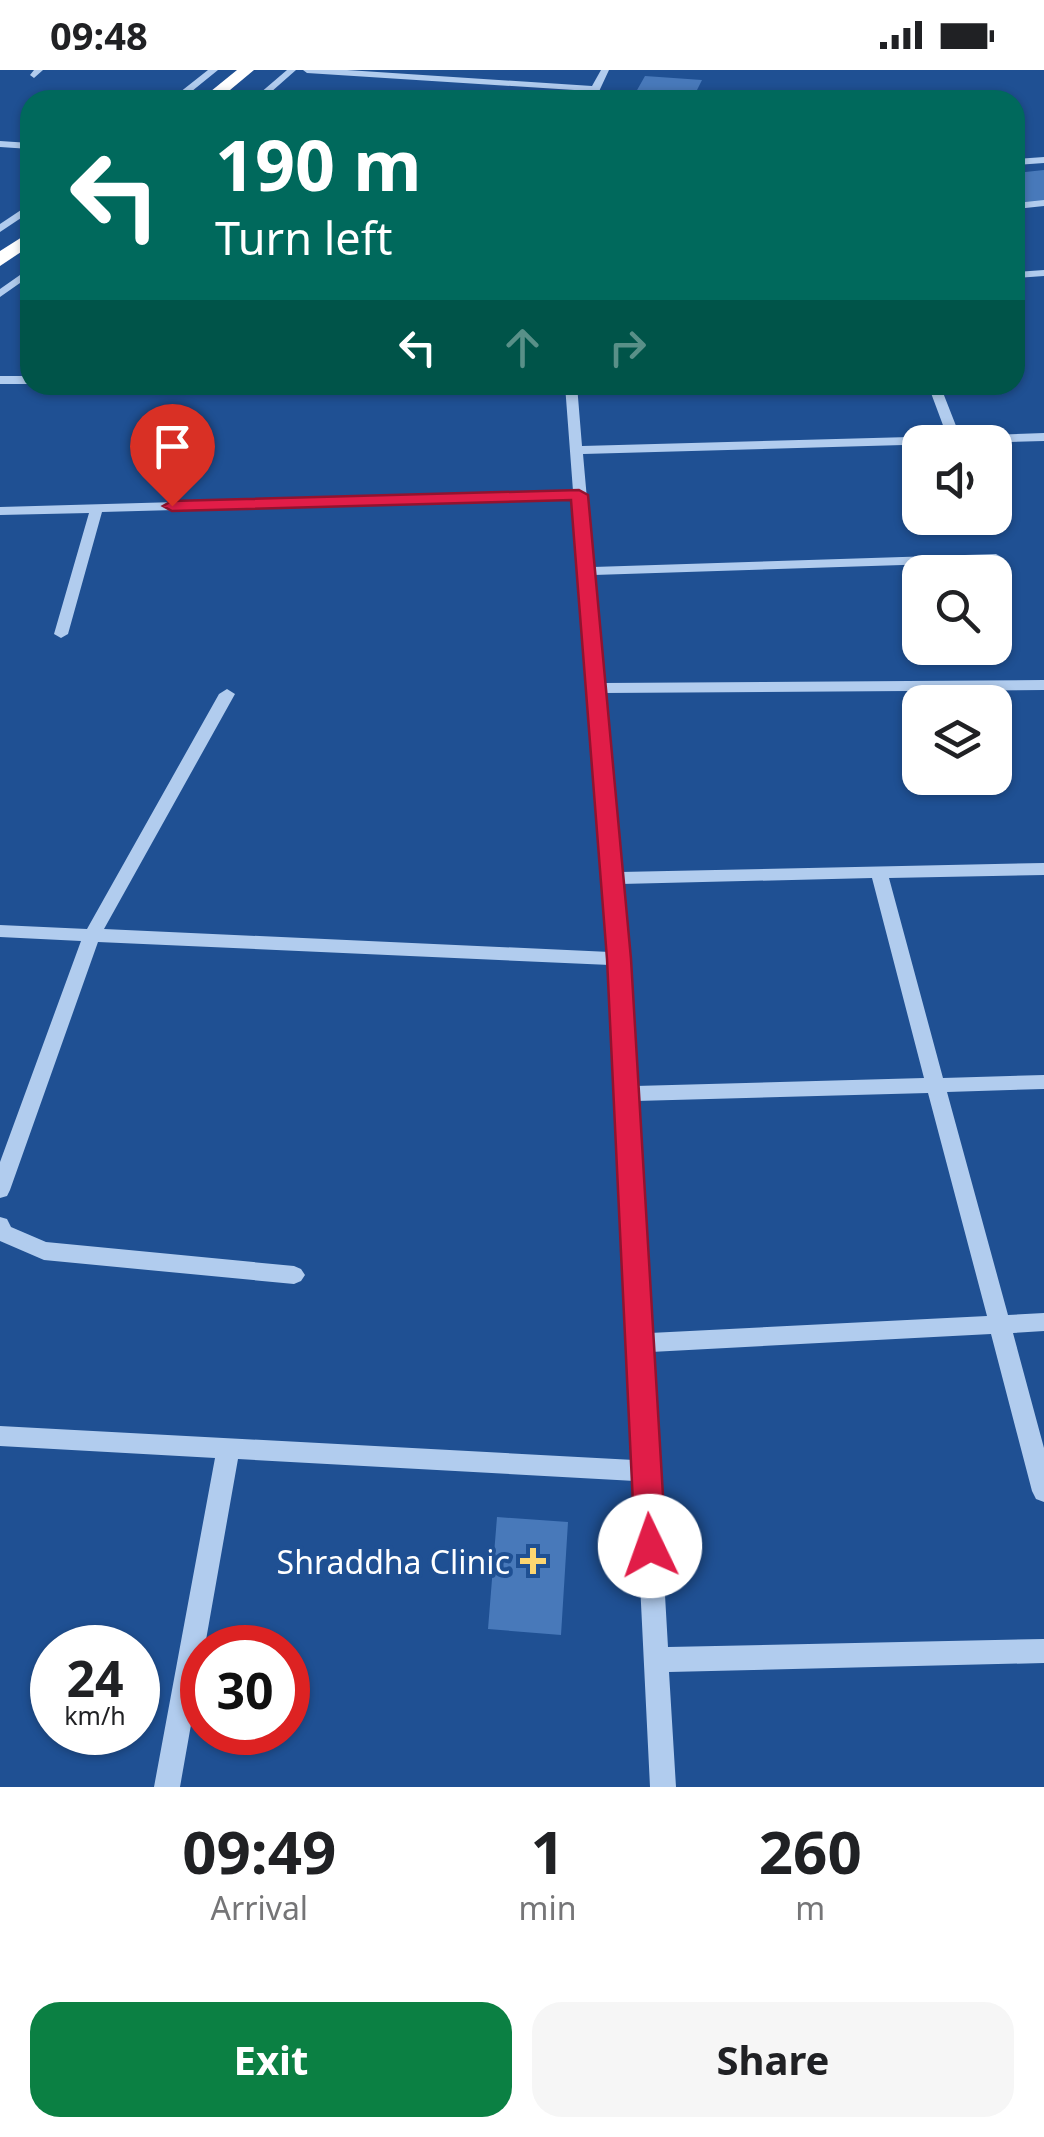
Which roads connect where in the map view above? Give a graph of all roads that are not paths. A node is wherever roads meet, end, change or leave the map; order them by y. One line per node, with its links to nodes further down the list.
1 (214, 70): 8 (street)
2 (246, 70): 9 (highway)
3 (268, 70): 10 (highway)
4 (292, 70): 11 (street)
5 (307, 70): 7 (street)
6 (605, 70): 7 (street)
7 (596, 89)
8 (188, 90)
9 (221, 90)
10 (243, 90)
11 (268, 90)
12 (20, 245): 13 (highway)
13 (0, 260)
14 (20, 279): 15 (street)
15 (0, 294)
16 (572, 395): 22 (street)
17 (938, 395): 18 (street)
18 (949, 425)
19 (1012, 440): 20 (street)
20 (1042, 440)
21 (902, 441): 22 (street)
22 (576, 450): 23 (street)
23 (579, 495): 24 (street); 27 (street)
24 (98, 508): 25 (street); 28 (street)
25 (0, 511)
26 (902, 561): 27 (street)
27 (586, 572): 30 (street)
28 (61, 634)
29 (1044, 685): 30 (street)
30 (596, 688): 34 (street)
31 (227, 694): 36 (street)
32 (1044, 869): 33 (street)
33 (879, 872): 34 (street); 39 (street)
34 (612, 878): 37 (street)
35 (0, 931): 36 (street)
36 (92, 935): 37 (street); 41 (street)
37 (619, 959): 40 (street)
38 (1044, 1082): 39 (street)
39 (935, 1084): 40 (street); 44 (street)
40 (627, 1094): 46 (street)
41 (0, 1190)
42 (0, 1225): 43 (street)
43 (294, 1275)
44 (1002, 1322): 45 (street); 46 (street); 50 (street)
45 (1044, 1322)
46 (639, 1343): 49 (street)
47 (0, 1436): 48 (street)
48 (228, 1448): 49 (street); 53 (street)
49 (646, 1471): 52 (street)
50 (1044, 1491)
51 (1044, 1651): 52 (street)
52 (656, 1660): 54 (street)
53 (167, 1787)
54 (663, 1787)

